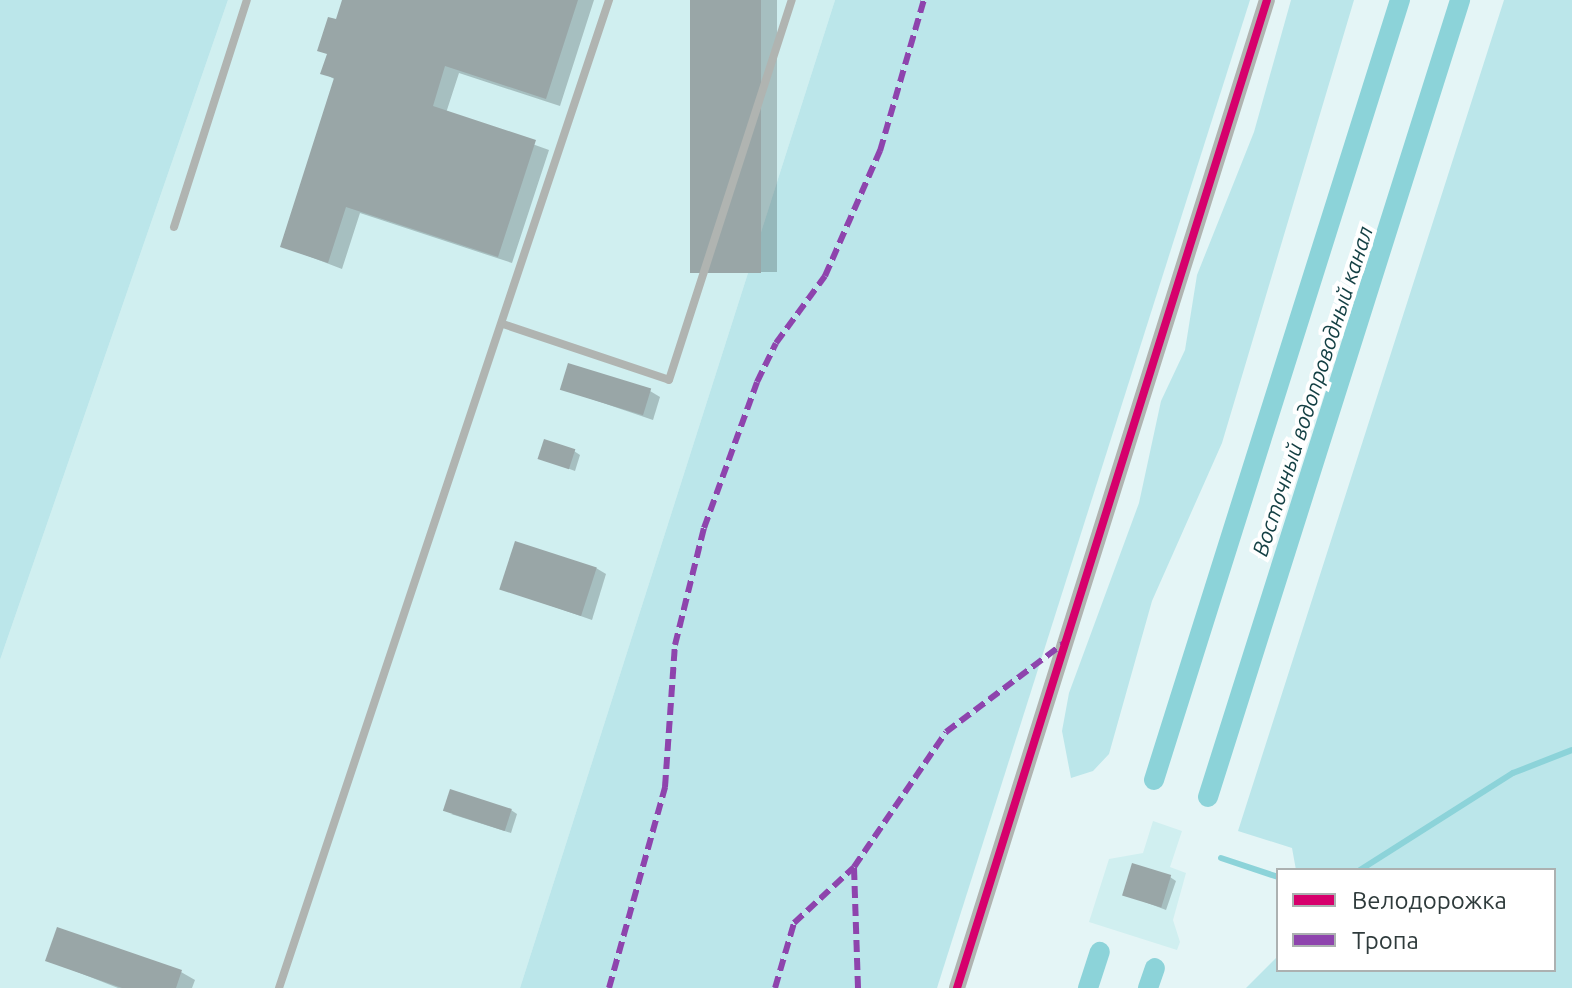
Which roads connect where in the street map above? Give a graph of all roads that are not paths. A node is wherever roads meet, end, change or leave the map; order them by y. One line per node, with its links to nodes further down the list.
1 (247, 0): 5 (lane)
2 (609, 0): 6 (lane)
3 (792, 0): 6 (lane)
4 (1267, 0): 8 (street)
5 (174, 227)
6 (503, 324): 7 (lane)
7 (279, 988)
8 (957, 988)

